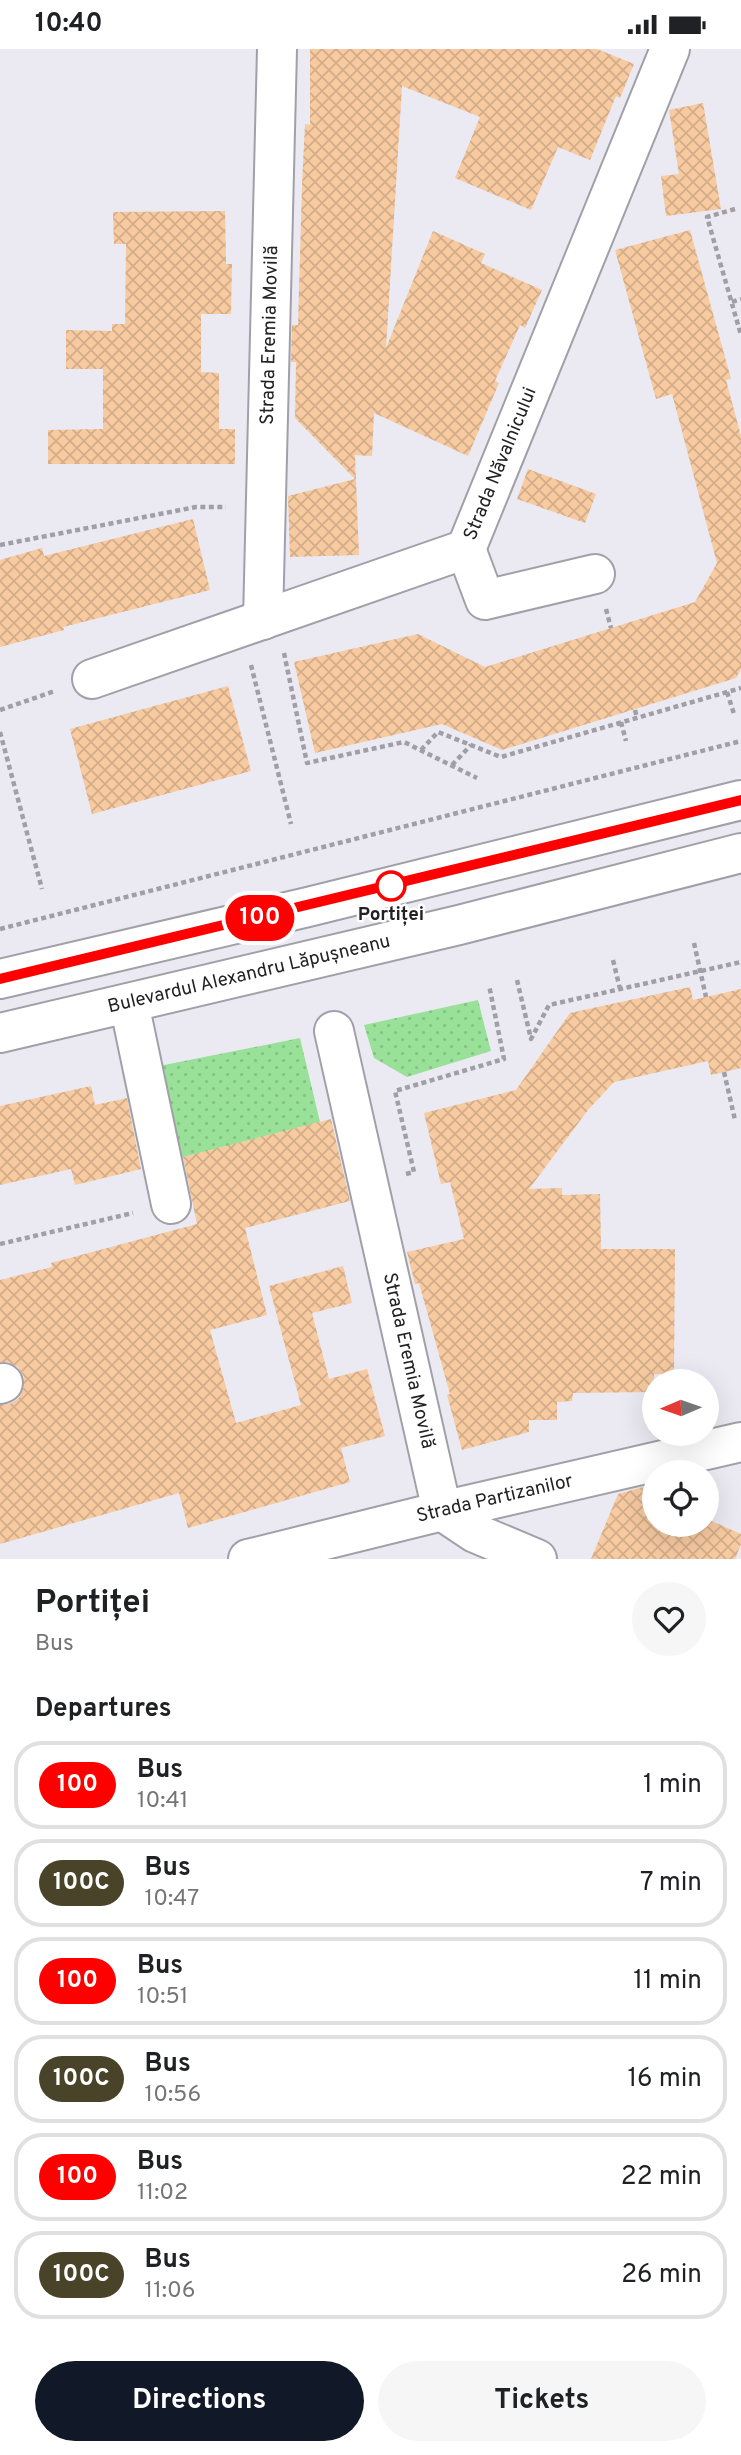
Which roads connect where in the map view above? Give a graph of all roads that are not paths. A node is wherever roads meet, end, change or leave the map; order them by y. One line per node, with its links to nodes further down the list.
1 (277, 49): 5 (street, Strada Eremia Movilă)
2 (670, 49): 3 (street, Strada Năvalnicului)
3 (466, 549): 4 (street); 5 (street, Strada Năvalnicului)
4 (595, 574)
5 (260, 621): 6 (street, Strada Năvalnicului)
6 (92, 679)
7 (741, 800): 9 (street)
8 (741, 853): 10 (street, Bulevardul Alexandru Lăpușneanu)
9 (0, 979)
10 (129, 1003): 12 (street, Bulevardul Alexandru Lăpușneanu); 13 (street)
11 (334, 1031): 15 (street, Strada Eremia Movilă)
12 (0, 1033)
13 (171, 1204)
14 (741, 1442): 15 (street, Strada Partizanilor)
15 (442, 1511): 16 (street, Strada Partizanilor); 17 (street)
16 (248, 1559)
17 (537, 1559)

